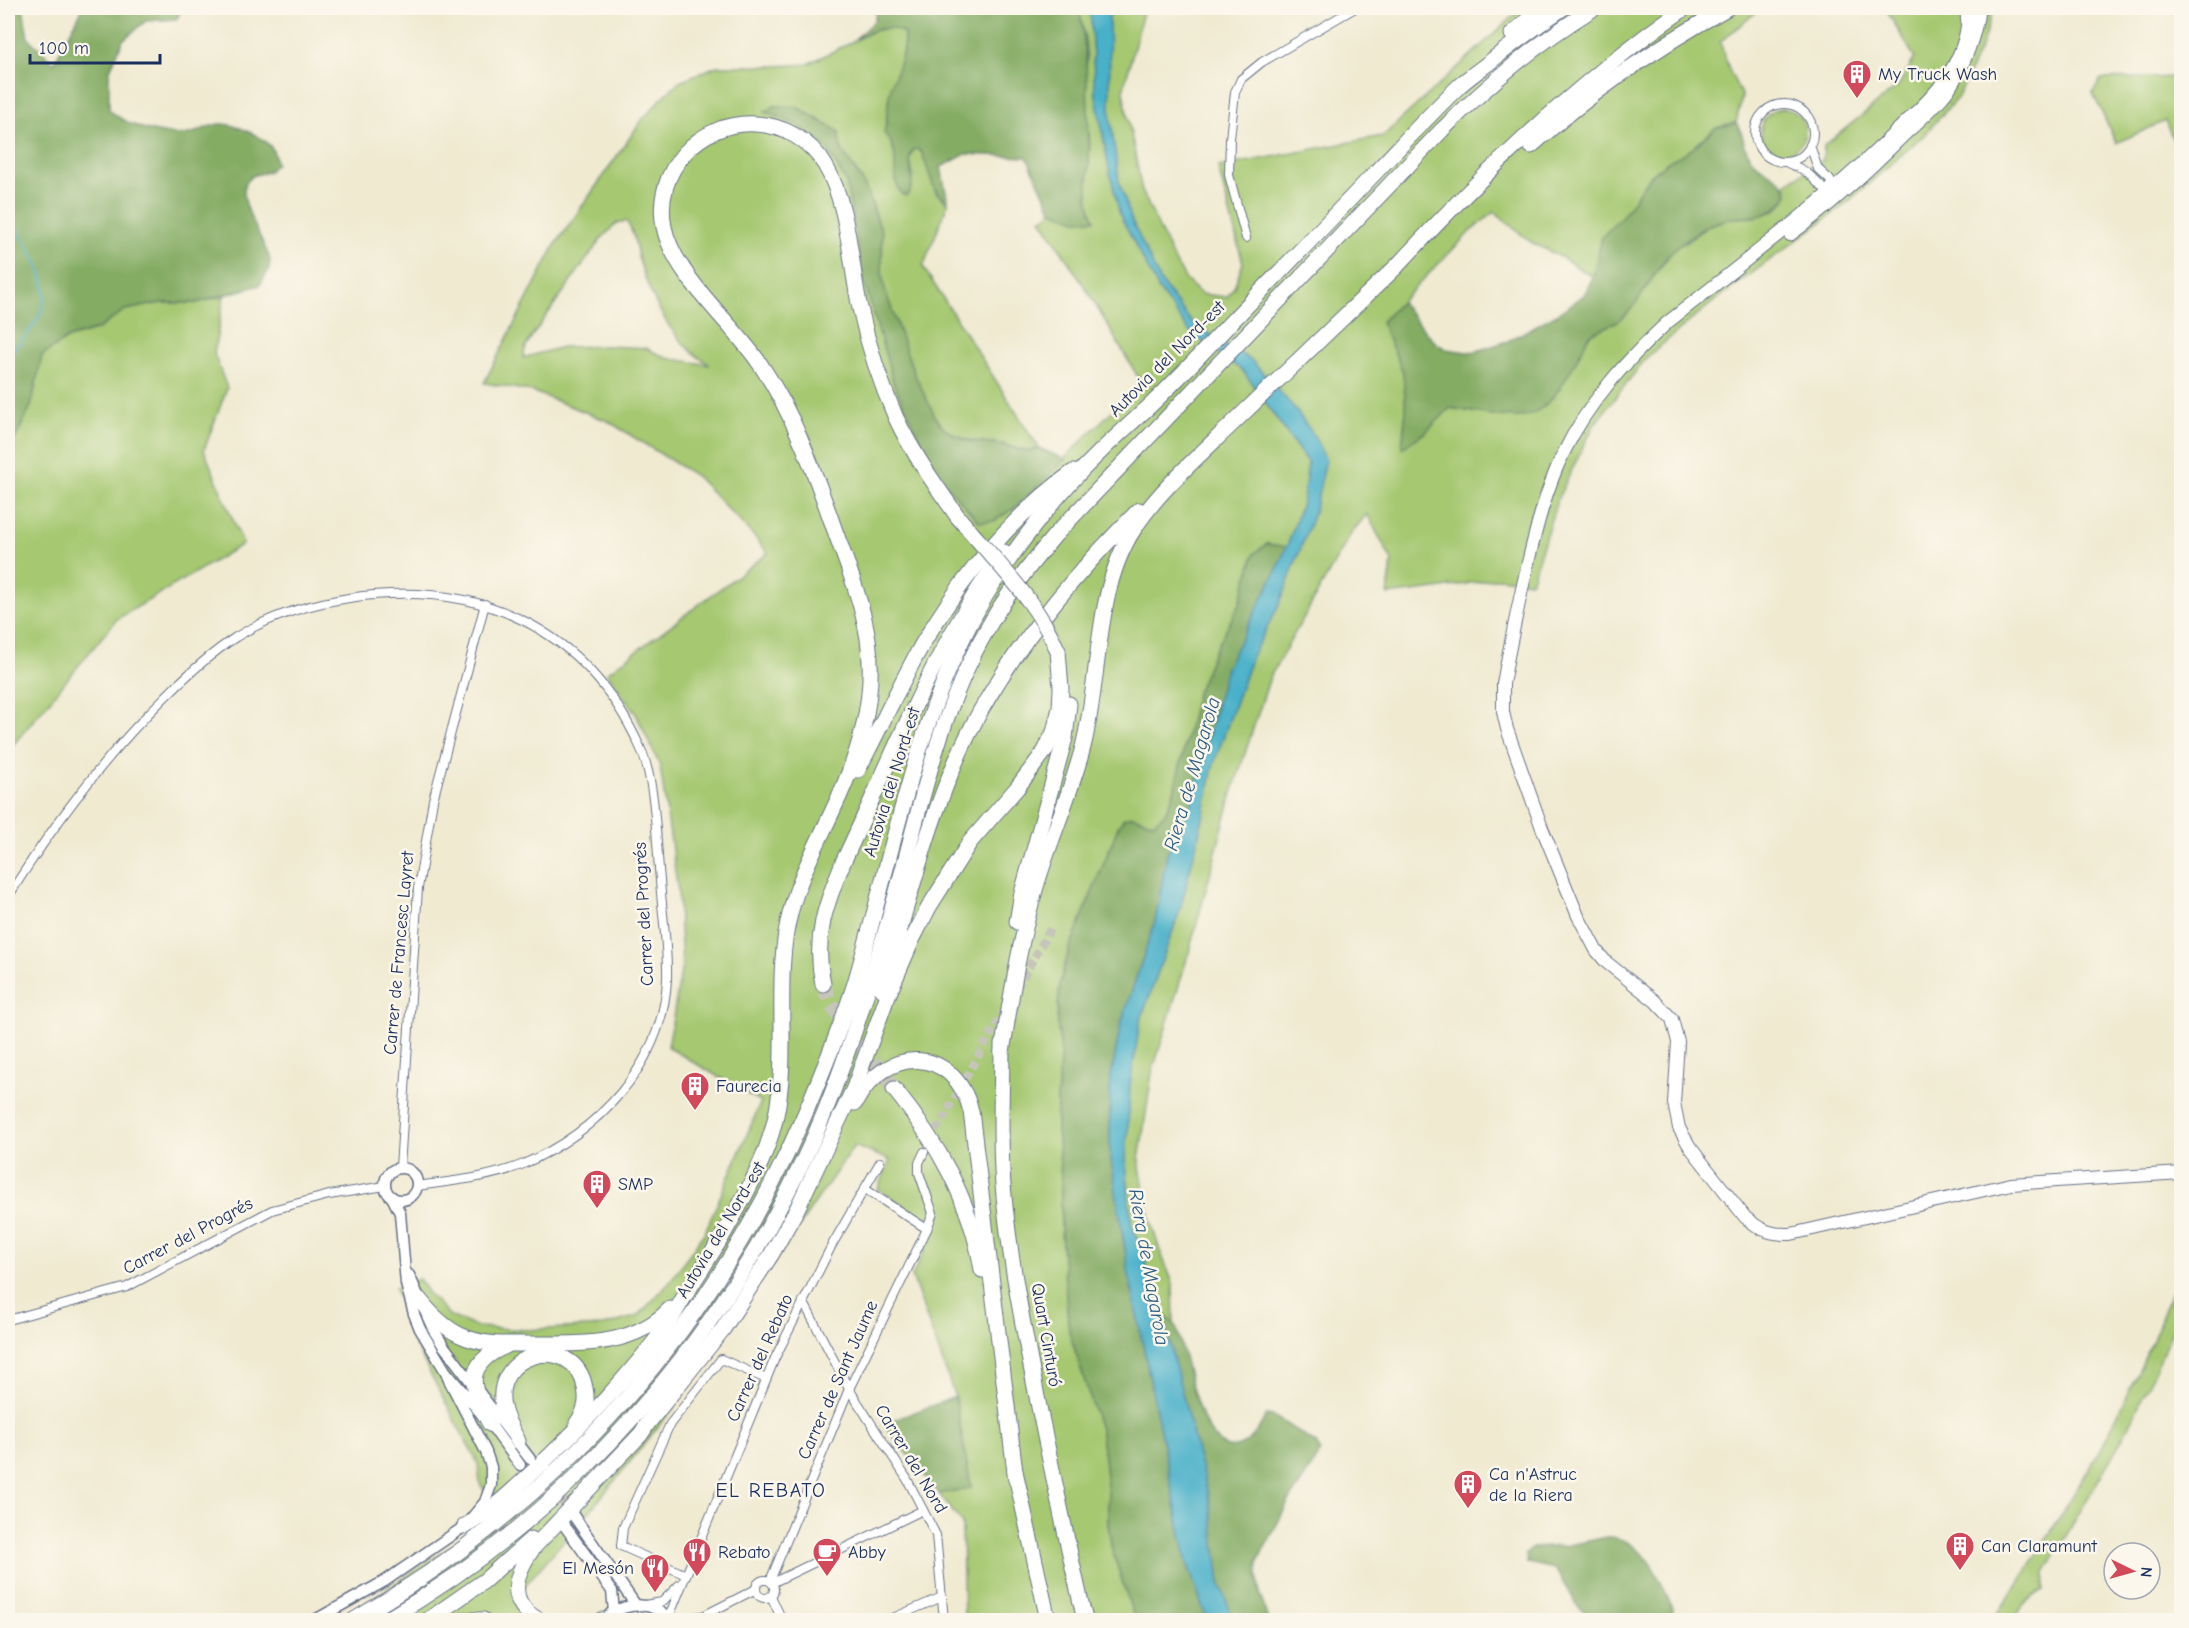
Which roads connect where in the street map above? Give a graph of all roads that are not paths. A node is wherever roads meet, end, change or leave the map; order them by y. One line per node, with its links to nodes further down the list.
1 (1354, 8): 17 (street)
2 (1541, 8): 9 (highway)
3 (1563, 8): 9 (highway, Autovia del Nord-est)
4 (1594, 8): 73 (highway, Autovia del Nord-est)
5 (1685, 8): 18 (highway)
6 (1727, 8): 18 (highway)
7 (1965, 8): 13 (main road)
8 (1979, 8): 13 (main road)
9 (1459, 86): 19 (highway, Autovia del Nord-est)
10 (1810, 145): 11 (street); 11 (street); 12 (street)
11 (1785, 162): 14 (street)
12 (1828, 176): 13 (street); 15 (street)
13 (1854, 178): 15 (main road); 16 (main road)
14 (1817, 184): 15 (street); 16 (street)
15 (1832, 191): 16 (main road)
16 (1814, 211): 33 (main road)
17 (1246, 238)
18 (1397, 266): 20 (highway)
19 (1095, 456): 21 (highway, Autovia del Nord-est); 24 (highway)
20 (1175, 479): 27 (highway); 29 (highway)
21 (1061, 495): 26 (highway); 72 (highway, Autovia del Nord-est)
22 (485, 604): 25 (street, Carrer del Progrés); 32 (street, Carrer de Francesc Layret); 36 (street, Carrer del Progrés)
23 (1058, 651): 24 (highway, bridge); 27 (highway); 29 (highway)
24 (834, 808): 43 (highway)
25 (8, 897)
26 (823, 984)
27 (1002, 1052): 83 (highway, Quart Cinturó)
28 (894, 1089): 58 (highway)
29 (843, 1108): 34 (highway)
30 (924, 1152): 41 (street)
31 (880, 1162): 37 (street, Carrer del Rebato)
32 (400, 1168): 35 (street); 36 (street)
33 (2181, 1173)
34 (810, 1182): 52 (highway); 58 (highway)
35 (386, 1186): 38 (street); 46 (street, Carrer del Progrés)
36 (417, 1186): 39 (street)
37 (865, 1189): 41 (street); 45 (street, Carrer del Rebato)
38 (392, 1197): 39 (street); 40 (street)
39 (408, 1199): 40 (street)
40 (400, 1213): 42 (street)
41 (927, 1228): 51 (street, Carrer de Sant Jaume)
42 (405, 1267): 44 (street); 48 (street)
43 (687, 1292): 47 (highway); 55 (highway)
44 (419, 1299): 47 (highway); 50 (street)
45 (803, 1301): 49 (street, Carrer del Rebato); 51 (street, Carrer del Nord)
46 (8, 1320)
47 (508, 1345): 50 (highway)
48 (446, 1372): 53 (street); 62 (street)
49 (766, 1379): 63 (street, Carrer del Rebato); 63 (street)
50 (474, 1388): 53 (highway); 54 (street)
51 (849, 1389): 59 (street, Carrer del Nord); 64 (street, Carrer de Sant Jaume)
52 (648, 1423): 74 (highway); 77 (highway)
53 (490, 1424): 57 (street)
54 (518, 1441): 55 (highway); 56 (street)
55 (562, 1444): 62 (highway)
56 (530, 1459)
57 (520, 1465)
58 (1016, 1479): 82 (highway)
59 (923, 1510): 64 (street); 67 (street, Carrer del Nord)
60 (573, 1515): 68 (street)
61 (564, 1525): 69 (street)
62 (465, 1526): 71 (street)
63 (686, 1575): 68 (street, Carrer del Rebato); 78 (street, Carrer del Rebato)
64 (771, 1582): 65 (street); 66 (street)
65 (756, 1589): 66 (street); 70 (street)
66 (771, 1596): 79 (street)
67 (942, 1597): 80 (street); 81 (street, Carrer del Nord)
68 (640, 1605): 69 (street); 78 (street)
69 (606, 1618)
70 (698, 1618): 78 (street)
71 (315, 1620)
72 (354, 1620)
73 (386, 1620)
74 (428, 1620)
75 (464, 1620): 76 (highway)
76 (483, 1620)
77 (539, 1620)
78 (670, 1620)
79 (782, 1620)
80 (888, 1620)
81 (944, 1620)
82 (1048, 1620)
83 (1085, 1620)

